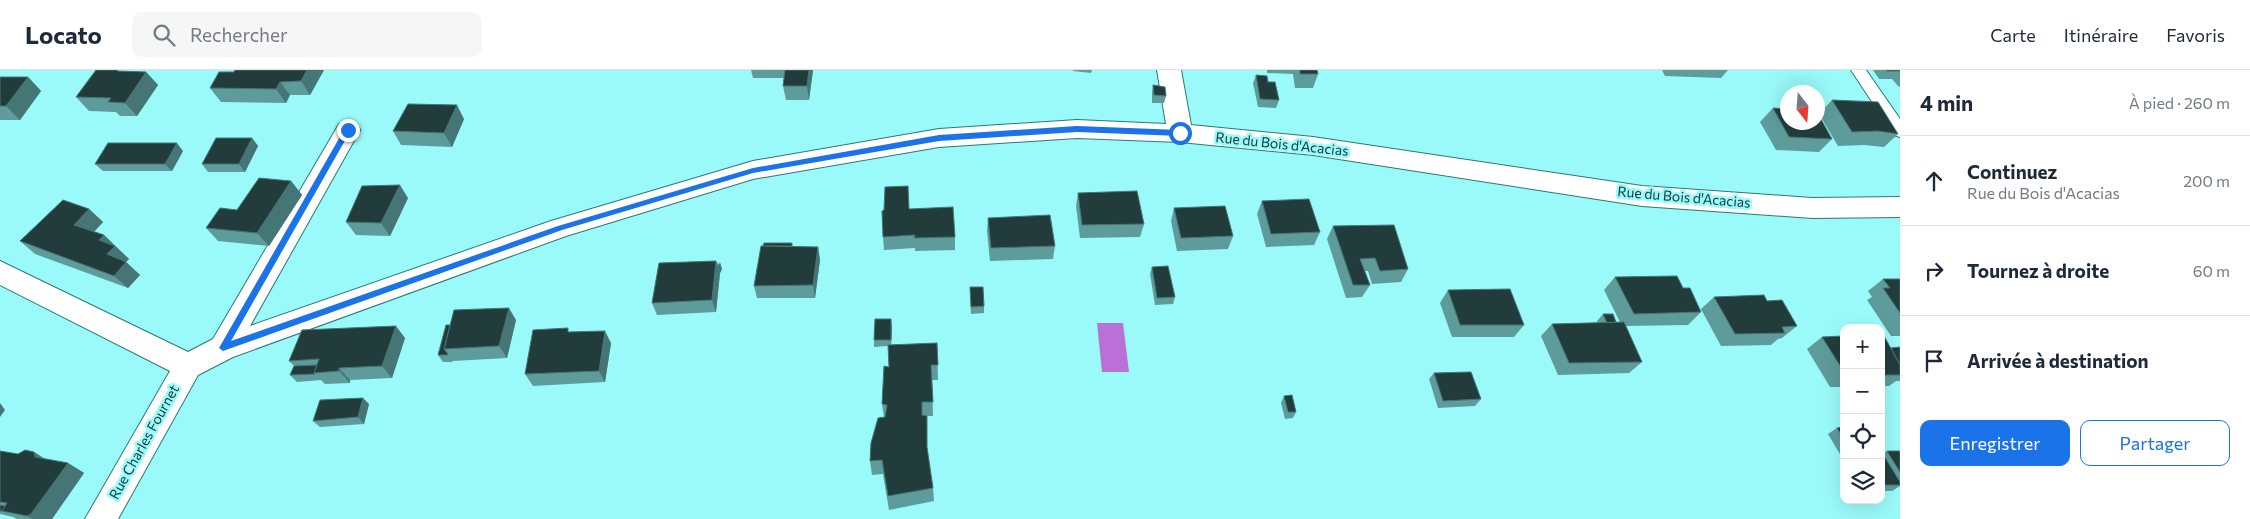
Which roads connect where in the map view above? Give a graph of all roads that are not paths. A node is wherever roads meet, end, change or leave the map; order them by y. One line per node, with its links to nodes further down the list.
1 (1169, 70): 5 (street)
2 (1858, 70): 4 (lane)
3 (348, 130): 8 (street)
4 (1900, 131)
5 (1180, 133): 6 (street, Rue du Bois d'Acacias); 8 (street, Rue du Bois d'Acacias)
6 (1900, 207)
7 (0, 272): 9 (street)
8 (223, 348): 9 (street, Rue du Bois d'Acacias)
9 (188, 366): 10 (street, Rue Charles Fournet)
10 (101, 519)

